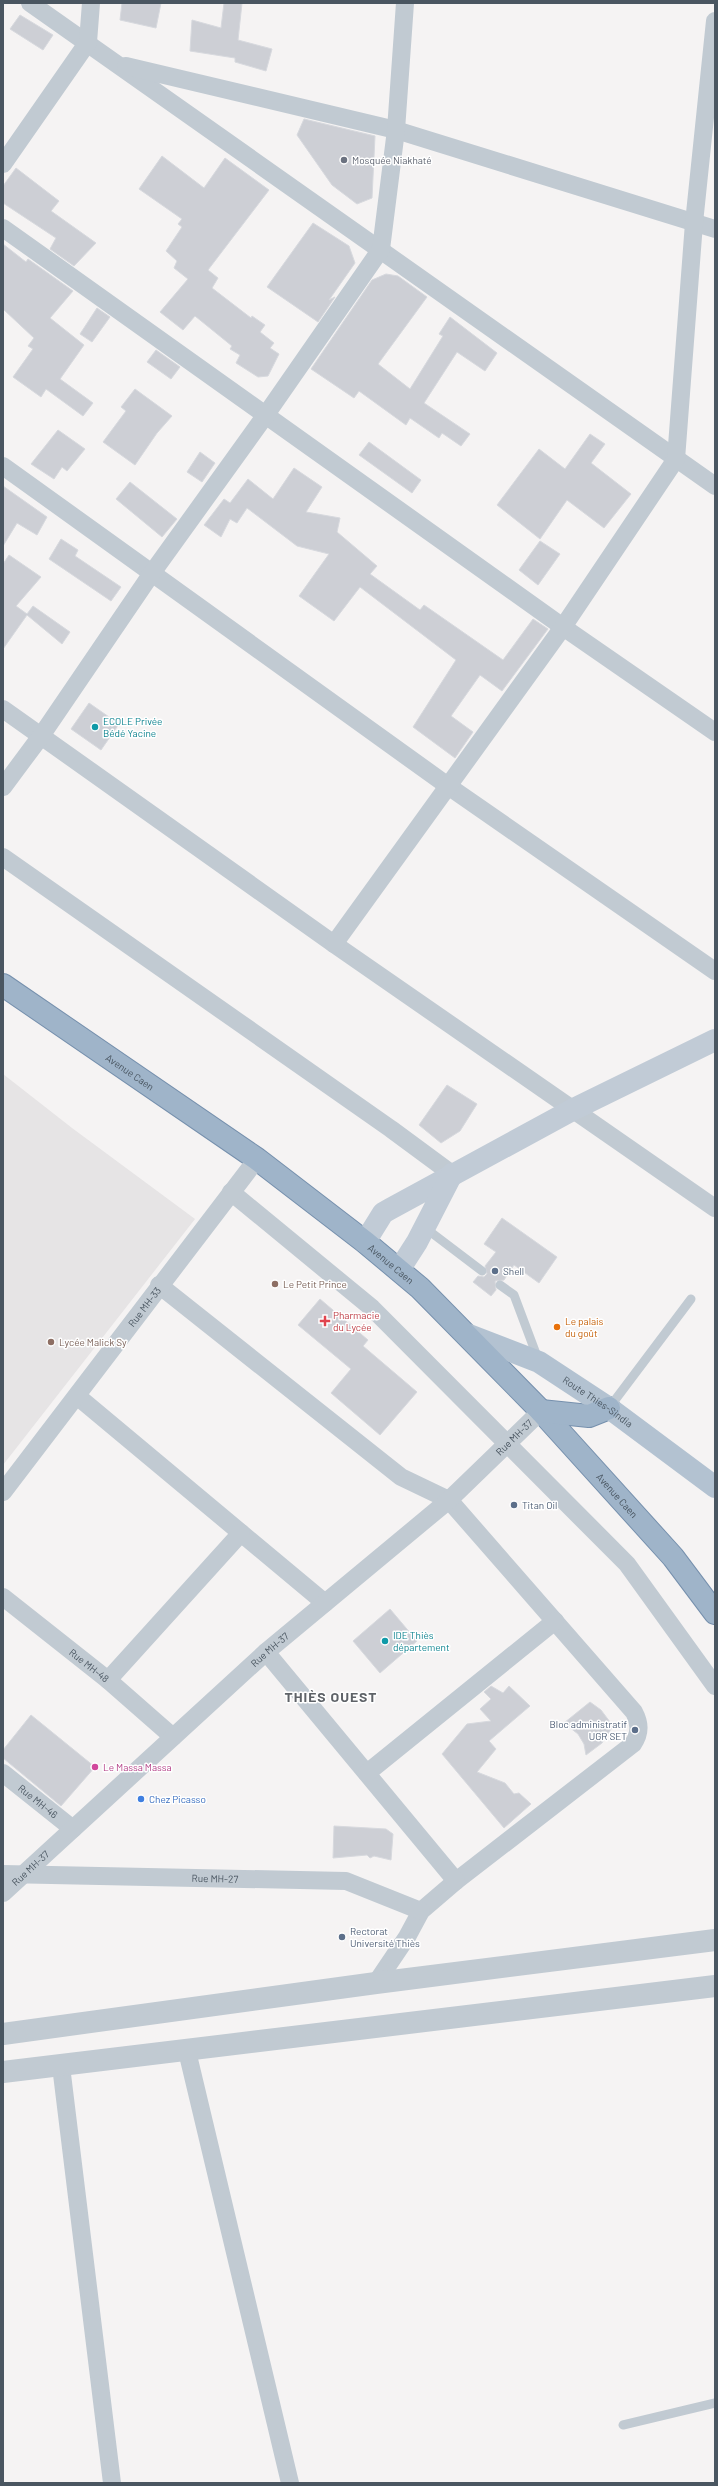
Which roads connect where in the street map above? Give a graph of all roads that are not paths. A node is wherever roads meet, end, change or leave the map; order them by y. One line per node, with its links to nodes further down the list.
1 (30, 3): 5 (street)
2 (91, 3): 5 (street)
3 (405, 3): 7 (street)
4 (715, 21): 9 (street)
5 (88, 42): 6 (street); 8 (street)
6 (115, 63): 7 (street); 12 (street)
7 (396, 130): 9 (street); 12 (street)
8 (3, 164)
9 (694, 223): 11 (street); 14 (street)
10 (3, 228): 13 (street)
11 (715, 229)
12 (381, 249): 13 (street); 14 (street)
13 (265, 416): 17 (street); 18 (street)
14 (676, 459): 16 (street); 18 (street)
15 (3, 466): 17 (street)
16 (712, 482)
17 (152, 572): 21 (street); 23 (street)
18 (563, 627): 20 (street); 23 (street)
19 (3, 709): 21 (street)
20 (715, 732)
21 (41, 736): 22 (street); 25 (street)
22 (3, 786)
23 (448, 786): 25 (street); 26 (street)
24 (3, 857): 31 (street)
25 (334, 944): 29 (street)
26 (715, 971)
27 (3, 985): 30 (highway, Avenue Caen)
28 (715, 1040): 29 (main road)
29 (574, 1109): 31 (main road); 33 (street)
30 (257, 1159): 32 (street, Rue MH-33); 35 (highway, Avenue Caen)
31 (452, 1174): 34 (main road); 35 (main road)
32 (231, 1192): 38 (street, Rue MH-33); 46 (street)
33 (715, 1208)
34 (424, 1227): 36 (main road); 37 (lane)
35 (365, 1242): 36 (highway, Avenue Caen)
36 (399, 1270): 41 (highway, Avenue Caen)
37 (482, 1271)
38 (159, 1285): 43 (street, Rue MH-33); 49 (street)
39 (500, 1285): 42 (lane)
40 (691, 1299): 44 (lane)
41 (469, 1335): 42 (main road, Route Thies-Sindia); 45 (highway, Avenue Caen)
42 (539, 1362): 44 (main road, Route Thies-Sindia)
43 (76, 1396): 48 (street, Rue MH-33); 50 (street)
44 (609, 1408): 45 (highway); 47 (main road, Route Thies-Sindia)
45 (541, 1411): 46 (street, Rue MH-37); 53 (highway, Avenue Caen)
46 (507, 1444): 49 (street, Rue MH-37); 57 (street)
47 (715, 1487)
48 (3, 1492)
49 (449, 1500): 52 (street, Rue MH-37); 54 (street)
50 (241, 1533): 52 (street); 56 (street)
51 (3, 1597): 56 (street, Rue MH-48)
52 (325, 1603): 55 (street, Rue MH-37)
53 (715, 1613)
54 (555, 1621): 60 (street); 64 (street)
55 (266, 1652): 58 (street, Rue MH-37); 60 (street)
56 (108, 1680): 58 (street, Rue MH-48)
57 (715, 1686)
58 (173, 1737): 61 (street, Rue MH-37)
59 (3, 1773): 61 (street, Rue MH-46)
60 (367, 1773): 64 (street)
61 (72, 1829): 63 (street, Rue MH-37)
62 (3, 1874): 63 (street, Rue MH-27)
63 (26, 1874): 65 (street, Rue MH-37); 66 (street, Rue MH-27)
64 (456, 1881): 66 (street)
65 (3, 1893)
66 (421, 1911): 68 (street)
67 (715, 1940): 68 (street)
68 (376, 1983): 70 (street)
69 (715, 1986): 71 (street)
70 (3, 2034)
71 (187, 2051): 72 (street); 77 (street)
72 (61, 2066): 73 (street); 76 (street)
73 (3, 2072)
74 (715, 2404): 75 (lane)
75 (623, 2425)
76 (112, 2483)
77 (290, 2483)

